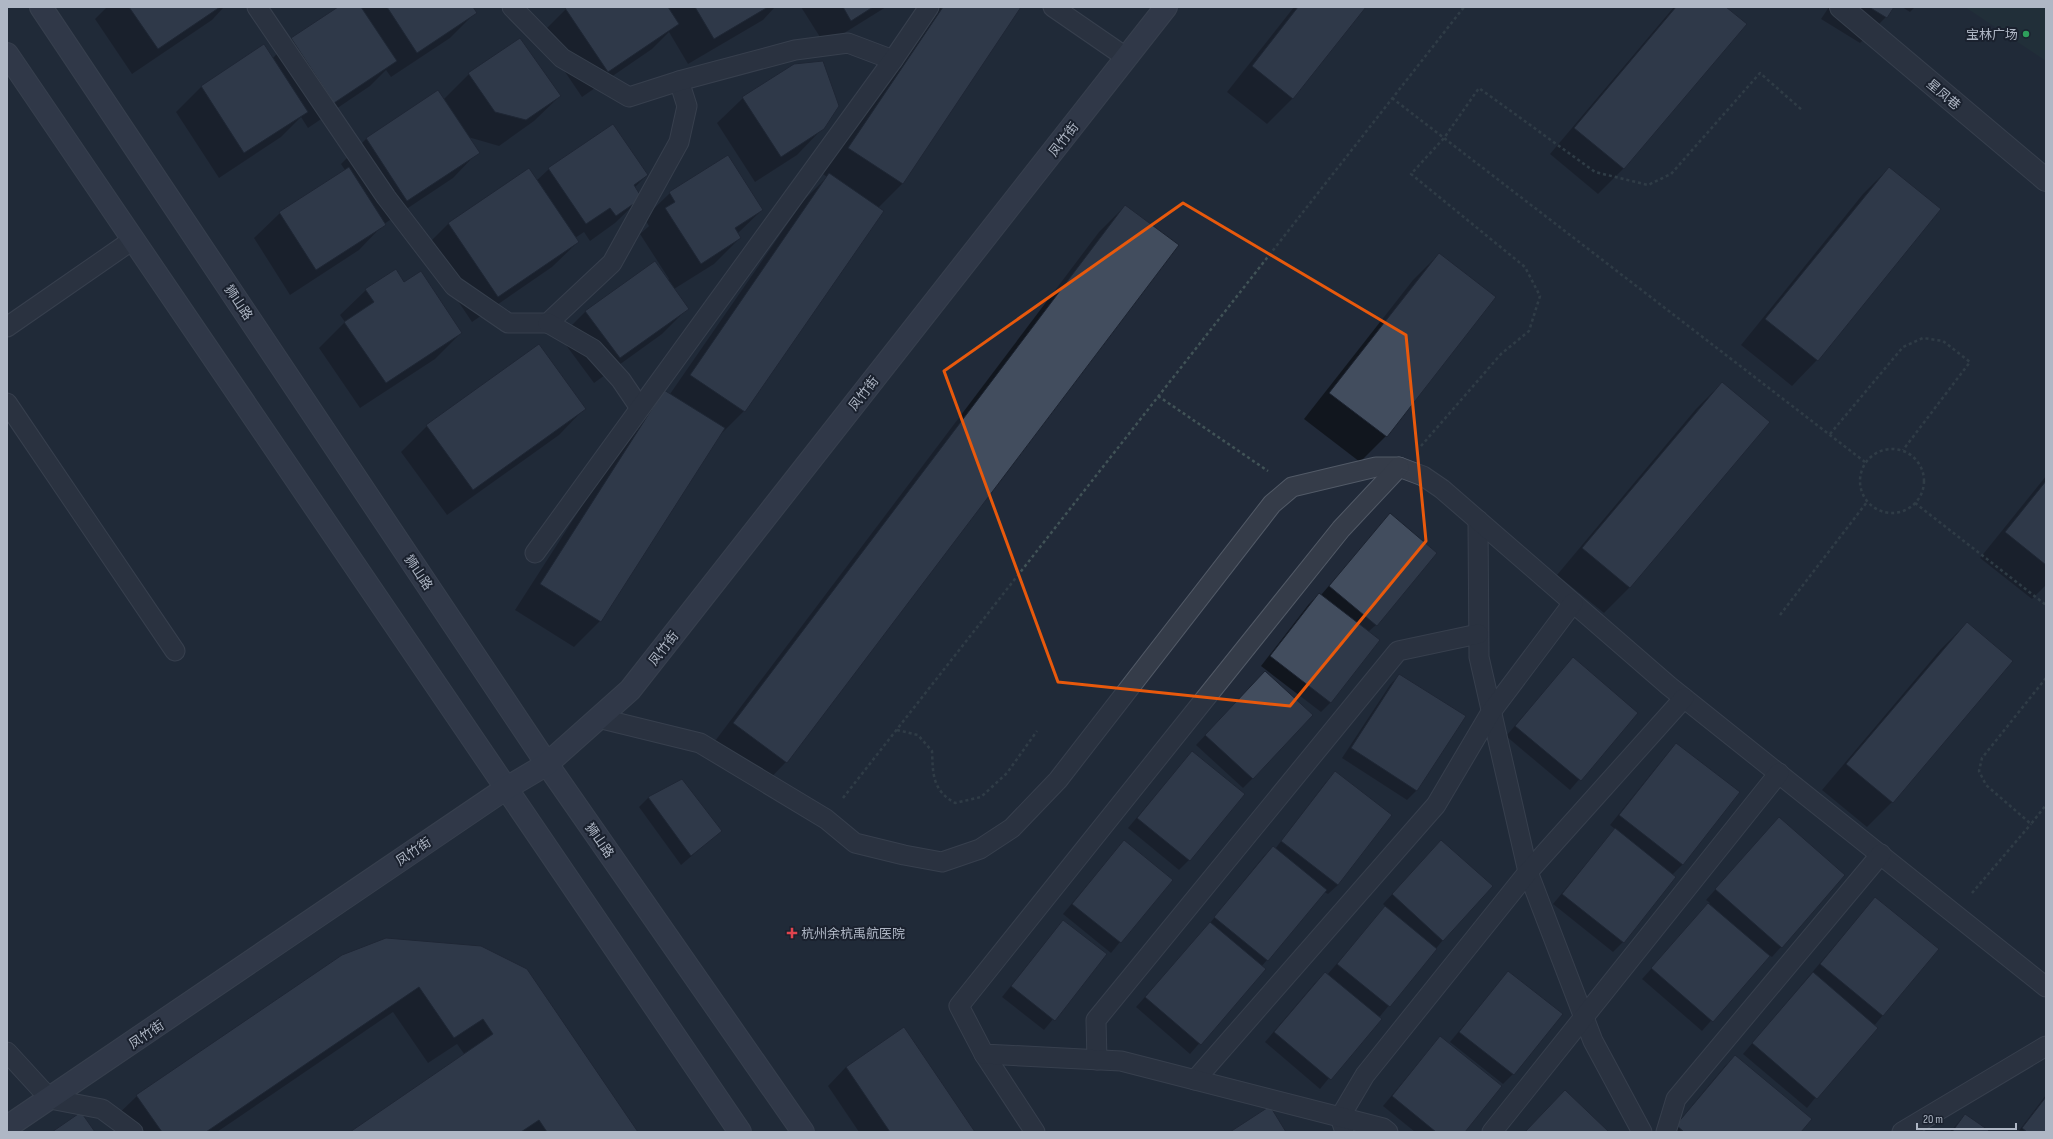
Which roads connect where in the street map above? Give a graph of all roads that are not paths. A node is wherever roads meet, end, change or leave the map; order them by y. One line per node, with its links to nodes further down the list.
1 (512, 7): 11 (lane)
2 (929, 7): 10 (lane)
3 (1053, 7): 9 (lane)
4 (1166, 7): 9 (main road, 凤竹街)
5 (1841, 7): 12 (street, 星凤巷)
6 (45, 8): 27 (main road, 狮山路)
7 (261, 8): 14 (lane)
8 (7, 54): 13 (main road)
9 (1127, 58): 26 (main road, 凤竹街)
10 (893, 60): 11 (lane); 17 (lane)
11 (679, 81): 14 (lane)
12 (2046, 180)
13 (134, 239): 15 (lane); 29 (main road)
14 (548, 323): 17 (lane)
15 (7, 327)
16 (7, 403): 23 (lane)
17 (640, 408): 20 (lane)
18 (1399, 467): 19 (lane); 26 (lane); 36 (lane)
19 (1478, 520): 21 (lane); 22 (lane)
20 (535, 553)
21 (1573, 603): 24 (lane); 25 (lane)
22 (1478, 634): 25 (lane); 37 (lane)
23 (175, 651)
24 (1684, 698): 28 (lane); 31 (lane)
25 (1491, 712): 31 (lane); 38 (lane)
26 (598, 718): 27 (main road, 凤竹街)
27 (547, 764): 29 (main road, 凤竹街); 44 (main road, 狮山路)
28 (1779, 773): 30 (lane); 33 (lane)
29 (505, 789): 39 (main road, 凤竹街); 43 (main road)
30 (1881, 854): 32 (lane); 49 (lane)
31 (1528, 872): 33 (lane); 40 (lane)
32 (2046, 987)
33 (1584, 1017): 47 (lane); 48 (lane)
34 (2046, 1046): 50 (lane)
35 (7, 1052): 39 (lane)
36 (984, 1054): 37 (lane); 45 (lane)
37 (1097, 1060): 38 (lane)
38 (1194, 1080): 40 (lane)
39 (50, 1099): 41 (main road, 凤竹街); 42 (lane)
40 (1343, 1125): 46 (lane)
41 (7, 1127)
42 (133, 1132)
43 (740, 1132)
44 (803, 1132)
45 (1035, 1132)
46 (1388, 1132)
47 (1492, 1132)
48 (1642, 1132)
49 (1666, 1132)
50 (1902, 1132)

